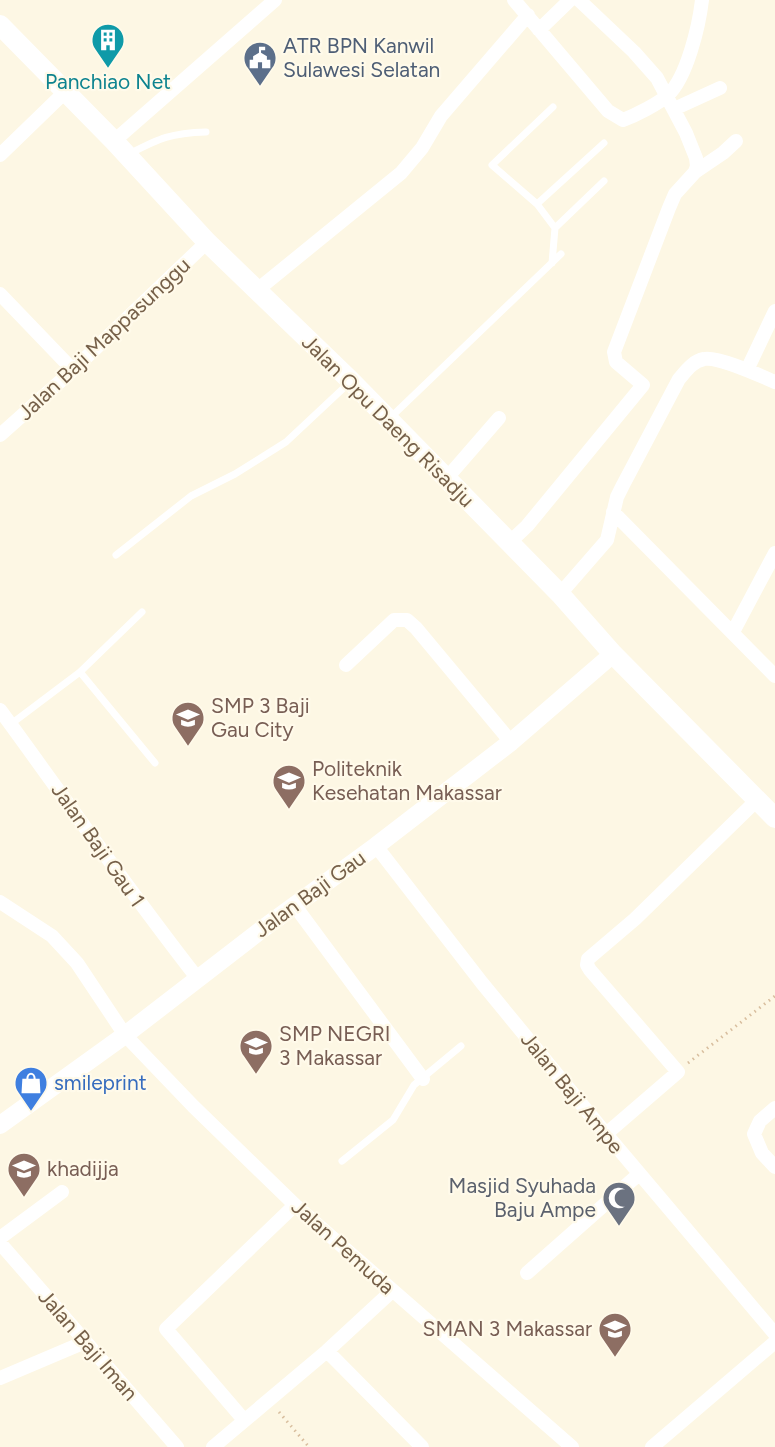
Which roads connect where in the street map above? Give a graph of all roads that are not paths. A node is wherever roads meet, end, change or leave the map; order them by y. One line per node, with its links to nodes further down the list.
1 (275, 0): 17 (street)
2 (514, 0): 6 (street)
3 (570, 0): 8 (street)
4 (579, 0): 11 (street)
5 (702, 0): 11 (street)
6 (528, 15): 8 (street); 26 (street)
7 (0, 25): 10 (main road, Jalan Opu Daeng Risadju)
8 (539, 30): 11 (street)
9 (720, 88): 13 (street)
10 (65, 92): 17 (main road, Jalan Opu Daeng Risadju); 18 (street)
11 (668, 95): 13 (street)
12 (553, 107): 21 (lane)
13 (674, 109): 19 (street)
14 (206, 132): 17 (lane)
15 (736, 141): 19 (street)
16 (604, 143): 21 (lane)
17 (120, 148): 23 (main road, Jalan Opu Daeng Risadju)
18 (0, 155)
19 (695, 172): 38 (street)
20 (604, 181): 22 (lane)
21 (537, 204): 22 (lane)
22 (555, 228): 25 (lane)
23 (207, 242): 26 (main road, Jalan Opu Daeng Risadju); 29 (street, Jalan Baji Mappasunggu)
24 (561, 254): 25 (lane)
25 (552, 263): 34 (lane)
26 (256, 291): 31 (main road, Jalan Opu Daeng Risadju)
27 (0, 294): 29 (street)
28 (775, 311): 30 (street)
29 (73, 370): 35 (street, Jalan Baji Mappasunggu)
30 (747, 370): 32 (street); 37 (street)
31 (351, 381): 34 (main road, Jalan Opu Daeng Risadju); 40 (lane)
32 (775, 382)
33 (498, 418): 36 (street)
34 (388, 420): 36 (main road, Jalan Opu Daeng Risadju)
35 (0, 435)
36 (446, 479): 38 (main road, Jalan Opu Daeng Risadju)
37 (614, 512): 41 (street); 43 (street)
38 (509, 543): 41 (main road, Jalan Opu Daeng Risadju)
39 (775, 553): 43 (street)
40 (116, 555)
41 (560, 594): 44 (main road, Jalan Opu Daeng Risadju)
42 (142, 612): 46 (lane)
43 (733, 632): 47 (street)
44 (613, 654): 50 (street, Jalan Baji Gau); 52 (main road, Jalan Opu Daeng Risadju)
45 (346, 665): 50 (street)
46 (80, 672): 49 (lane); 51 (lane)
47 (775, 676)
48 (0, 710): 49 (street, Jalan Baji Gau 1)
49 (11, 724): 57 (street, Jalan Baji Gau 1)
50 (511, 742): 54 (street, Jalan Baji Gau)
51 (155, 764)
52 (757, 800): 53 (main road, Jalan Opu Daeng Risadju); 63 (street)
53 (775, 818)
54 (376, 846): 56 (street, Jalan Baji Gau); 63 (street, Jalan Baji Ampe)
55 (0, 902): 58 (street, Jalan Pemuda)
56 (295, 906): 57 (street, Jalan Baji Gau); 60 (street)
57 (198, 979): 58 (street, Jalan Baji Gau)
58 (125, 1035): 62 (street, Jalan Baji Gau); 68 (street, Jalan Pemuda)
59 (461, 1046): 60 (lane)
60 (423, 1079): 64 (lane)
61 (775, 1108): 65 (street)
62 (0, 1125)
63 (606, 1134): 66 (street, Jalan Baji Ampe)
64 (342, 1161)
65 (775, 1167)
66 (639, 1174): 71 (street); 73 (street, Jalan Baji Ampe)
67 (62, 1192): 69 (street)
68 (295, 1205): 72 (street, Jalan Pemuda); 78 (street)
69 (0, 1238)
70 (0, 1243): 74 (street, Jalan Baji Iman)
71 (527, 1273)
72 (392, 1291): 76 (street); 82 (street, Jalan Pemuda)
73 (775, 1334)
74 (85, 1342): 77 (street); 79 (street, Jalan Baji Iman)
75 (775, 1342): 83 (street)
76 (327, 1351): 78 (street); 81 (street)
77 (0, 1378)
78 (244, 1420): 80 (street)
79 (177, 1447)
80 (213, 1447)
81 (422, 1447)
82 (572, 1447)
83 (652, 1447)

